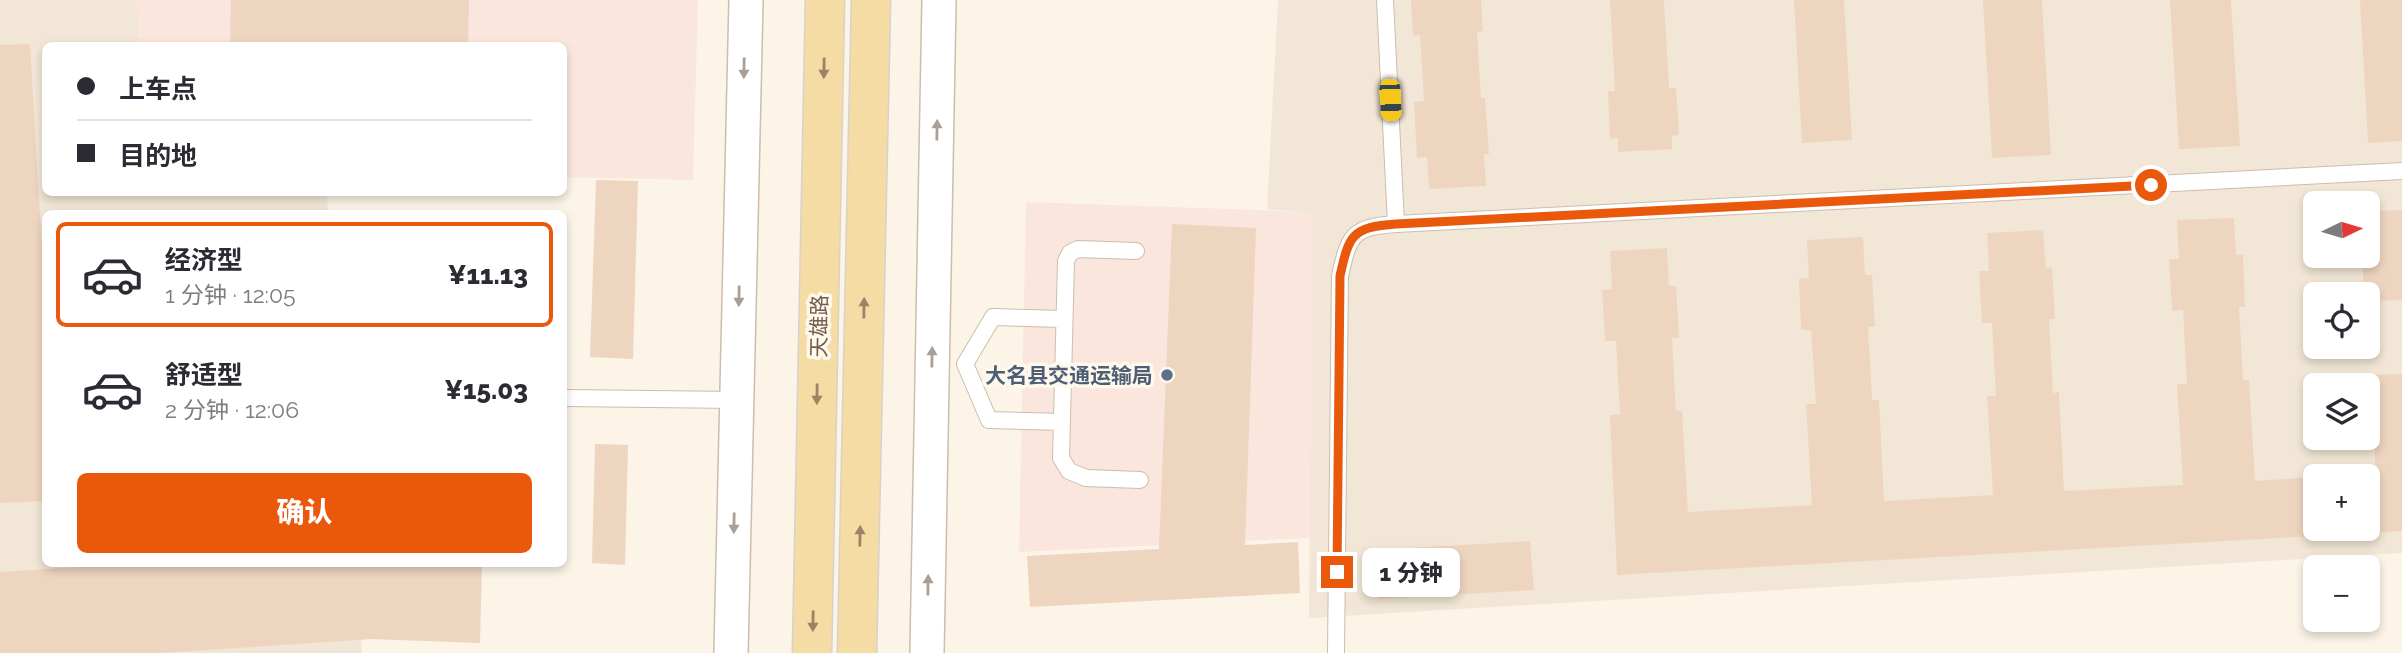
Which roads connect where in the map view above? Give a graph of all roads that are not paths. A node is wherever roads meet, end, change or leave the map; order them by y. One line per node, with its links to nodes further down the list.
1 (746, 0): 11 (street, one-way to 11)
2 (825, 0): 15 (main road, 天雄路, one-way to 15)
3 (871, 0): 16 (main road, one-way to 3)
4 (939, 0): 17 (street, one-way to 4)
5 (1385, 0): 7 (lane)
6 (2402, 172): 7 (lane)
7 (1396, 224): 18 (lane)
8 (1136, 251): 9 (lane)
9 (1064, 319): 12 (lane); 12 (lane)
10 (567, 398): 11 (lane)
11 (736, 400): 14 (street, one-way to 14)
12 (1062, 422): 13 (lane)
13 (1139, 480)
14 (731, 653)
15 (812, 653)
16 (858, 653)
17 (926, 653)
18 (1336, 653)

